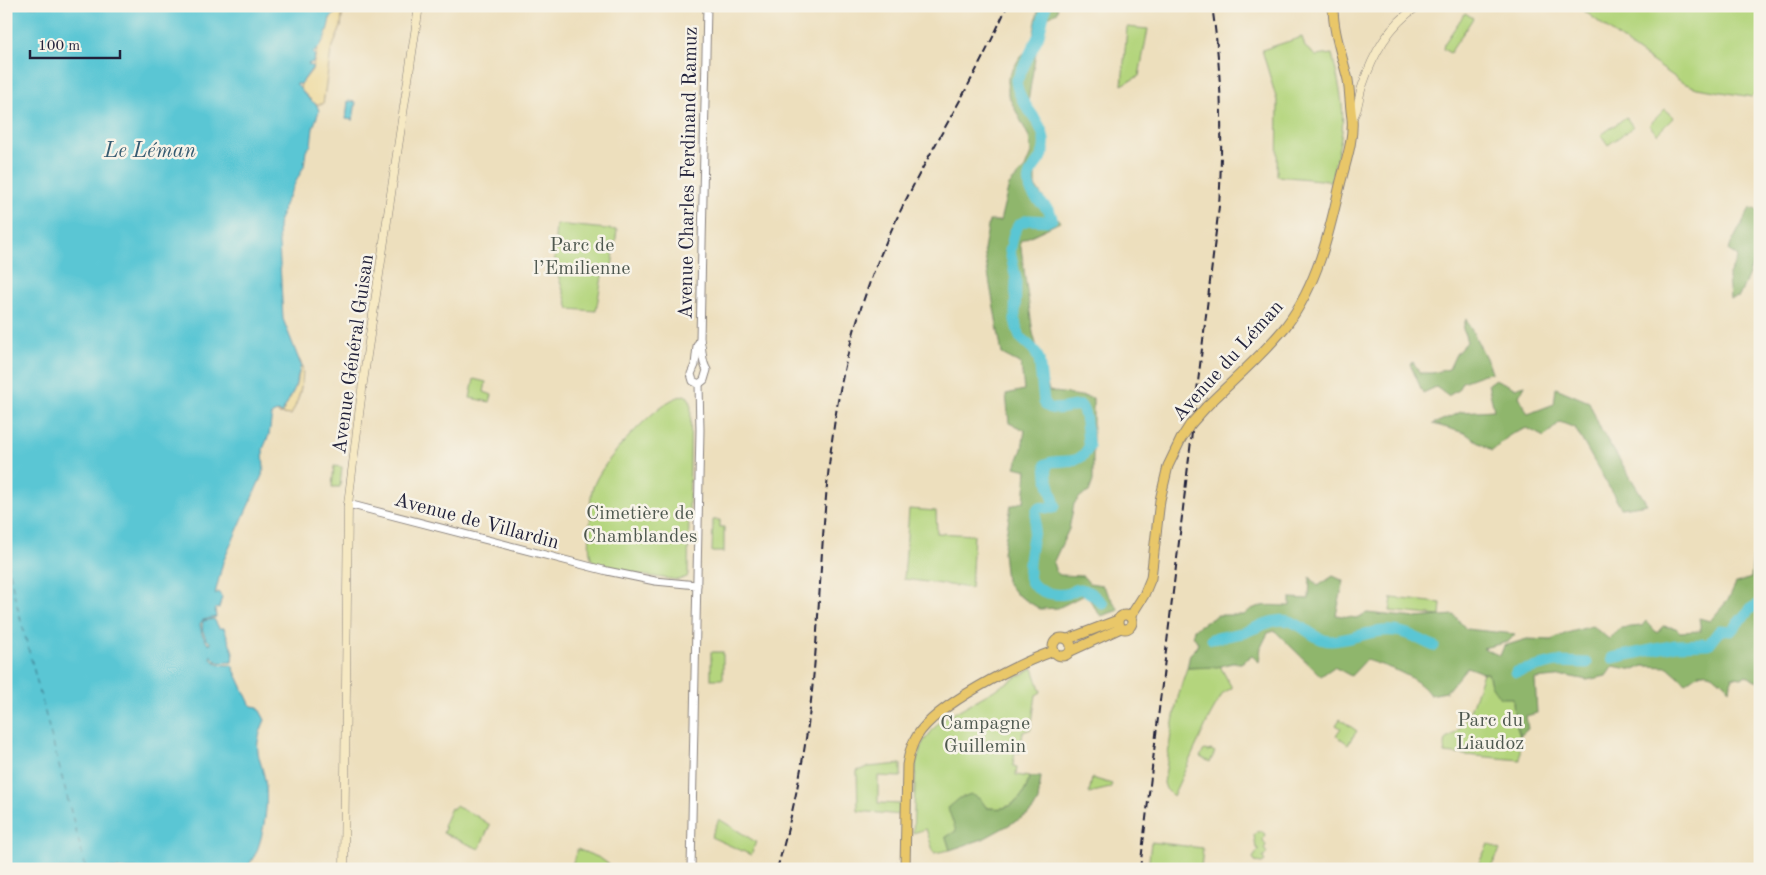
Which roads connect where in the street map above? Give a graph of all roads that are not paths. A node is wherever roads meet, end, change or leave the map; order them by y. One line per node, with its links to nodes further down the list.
1 (418, 6): 13 (main road, Avenue Général Guisan)
2 (707, 6): 9 (street, Avenue Charles Ferdinand Ramuz)
3 (1333, 6): 5 (main road)
4 (1418, 6): 6 (main road, Avenue du Léman)
5 (1349, 87): 6 (main road); 7 (main road)
6 (1360, 92): 7 (main road, Avenue du Léman); 8 (main road, Avenue du Léman)
7 (1351, 104): 8 (main road)
8 (1352, 119): 15 (main road, Avenue du Léman, bridge)
9 (700, 340): 10 (street, Avenue Charles Ferdinand Ramuz); 11 (street, Avenue Charles Ferdinand Ramuz)
10 (695, 365): 11 (street); 12 (street)
11 (703, 365): 12 (street)
12 (699, 384): 14 (street)
13 (348, 504): 14 (street, Avenue de Villardin); 20 (main road, Avenue Général Guisan)
14 (697, 585): 21 (street)
15 (1120, 624): 16 (main road); 18 (main road)
16 (1068, 639): 17 (main road); 18 (main road)
17 (1054, 651): 18 (main road); 19 (main road)
18 (1071, 651)
19 (905, 867): 22 (street)
20 (344, 869)
21 (692, 869)
22 (892, 869)

